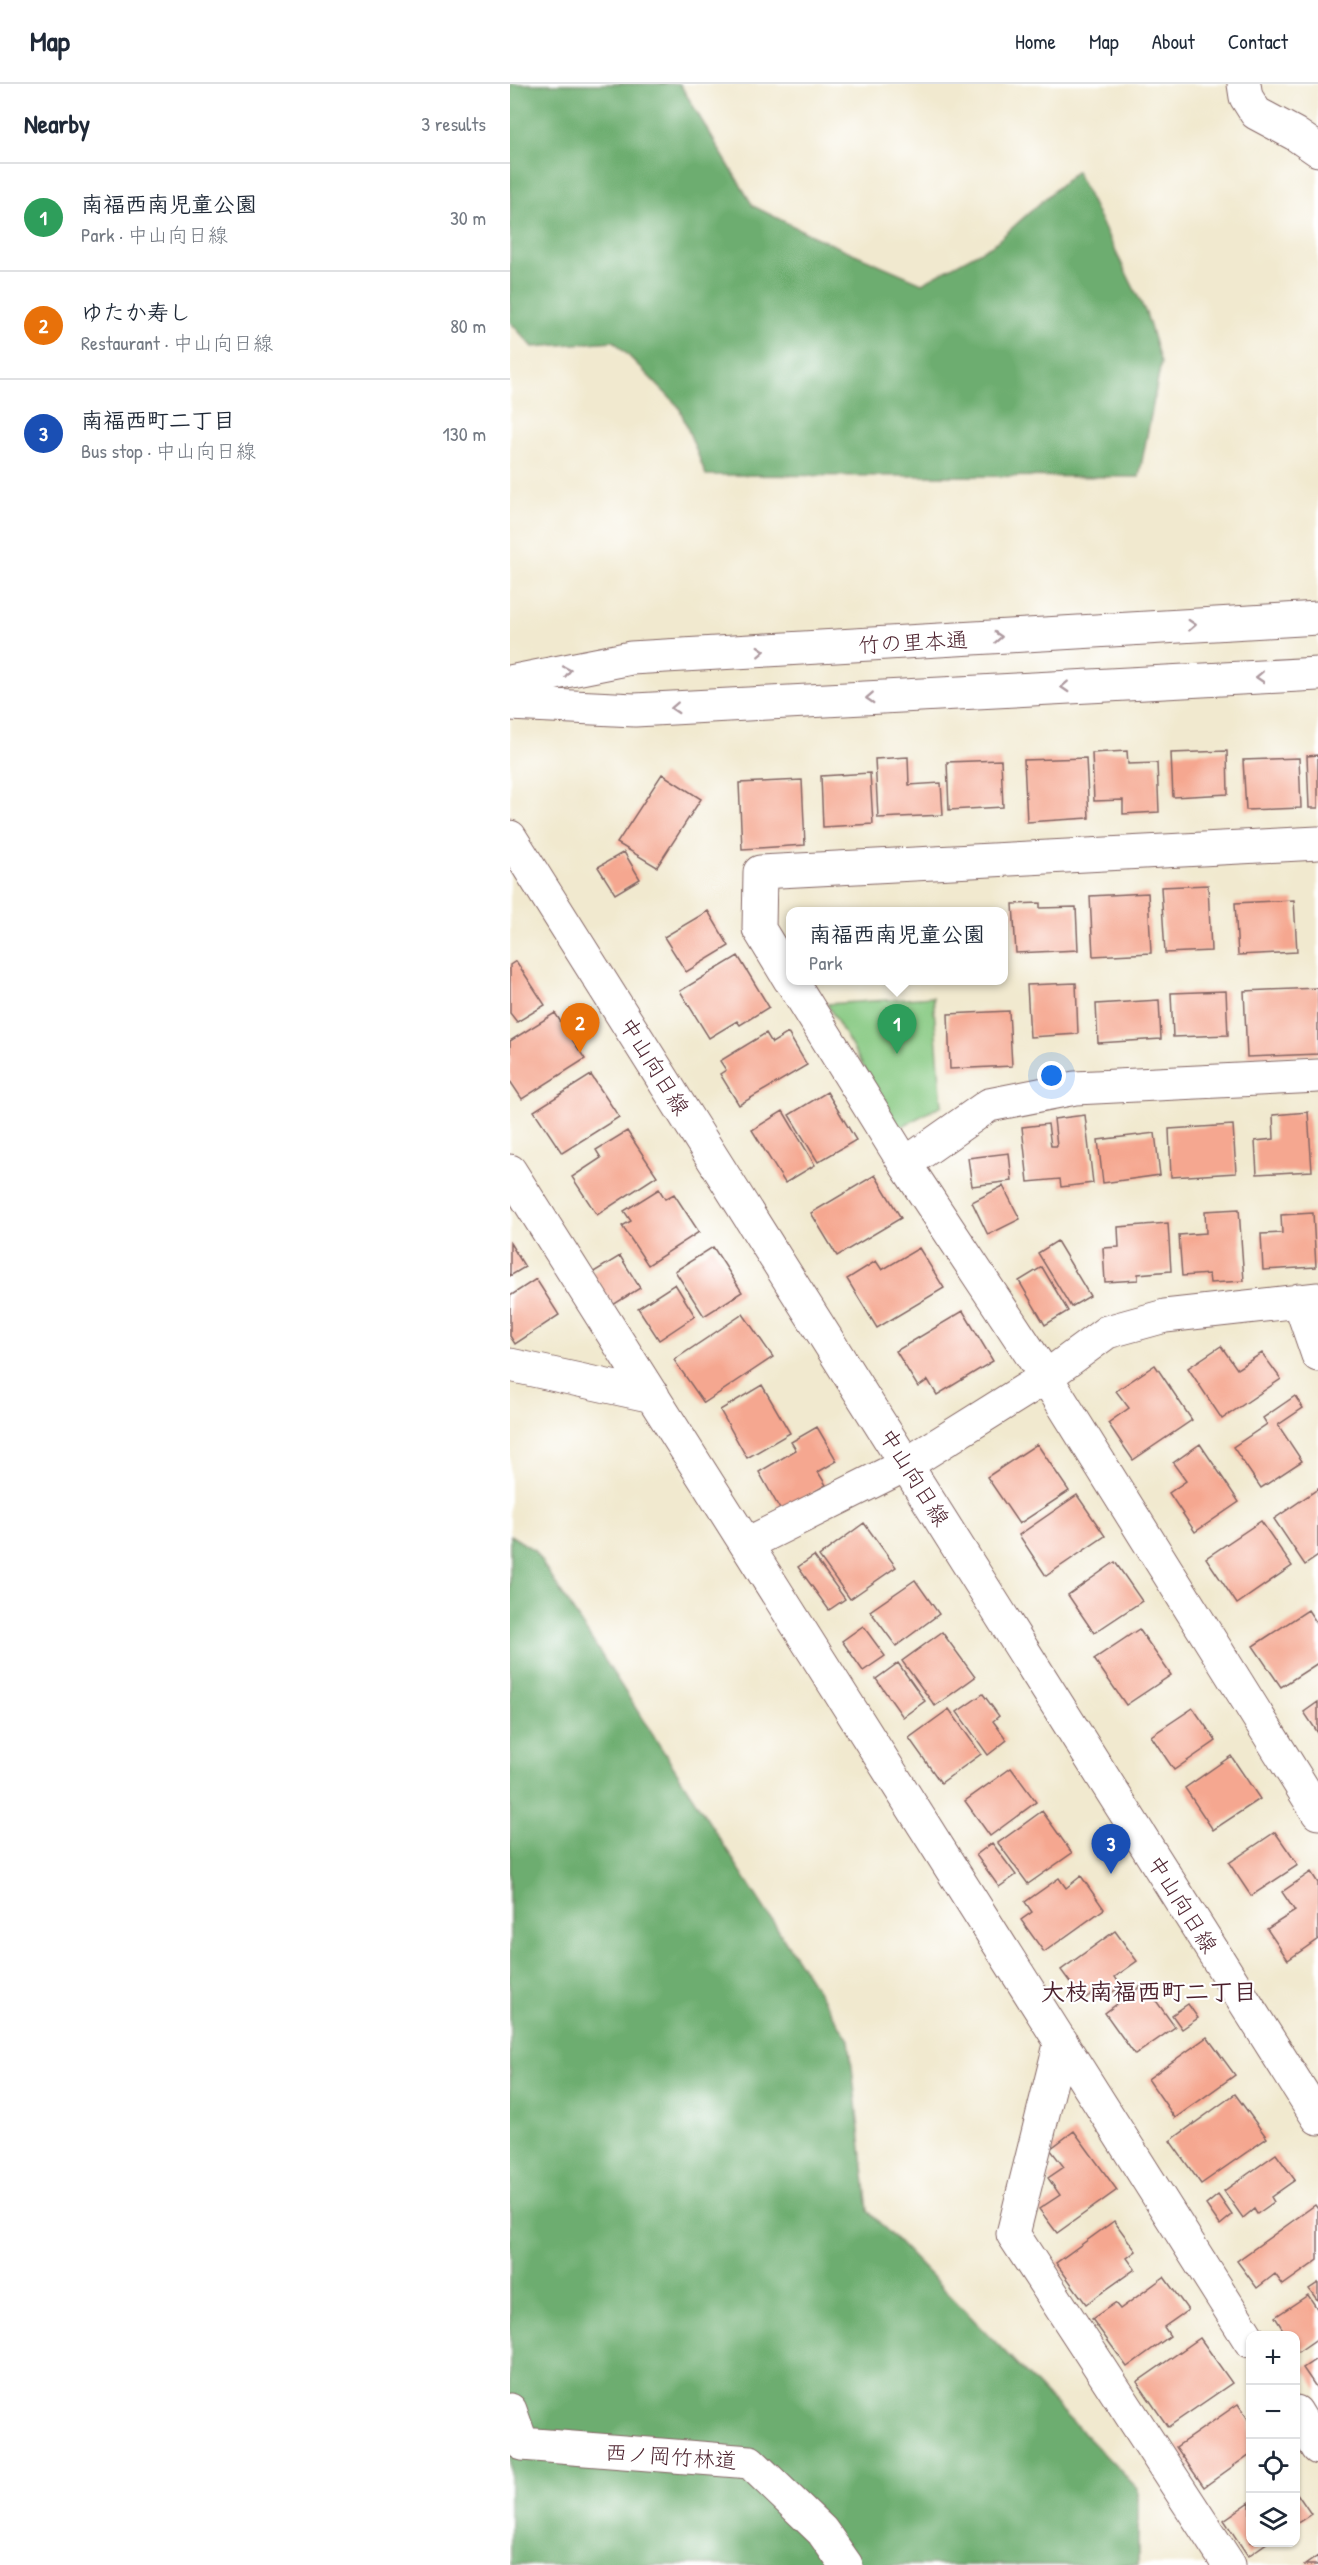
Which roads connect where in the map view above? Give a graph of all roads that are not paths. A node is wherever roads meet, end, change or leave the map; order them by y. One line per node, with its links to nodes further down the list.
1 (1244, 84): 2 (street)
2 (1318, 150)
3 (1318, 618): 5 (street, 竹の里本通, one-way to 3)
4 (1318, 674): 6 (street, one-way to 6)
5 (510, 682)
6 (510, 704)
7 (510, 837): 19 (street, 中山向日線)
8 (1318, 843): 9 (street)
9 (786, 972)
10 (794, 985): 12 (street)
11 (1318, 1076): 12 (street)
12 (905, 1164): 17 (street)
13 (510, 1171): 18 (street)
14 (1309, 1299): 15 (street); 17 (street)
15 (1318, 1355)
16 (510, 1365): 18 (street)
17 (1046, 1377): 19 (street); 21 (street)
18 (653, 1396): 20 (street)
19 (907, 1464): 20 (street); 23 (street, 中山向日線)
20 (747, 1545): 22 (street)
21 (1318, 1813)
22 (1061, 2041): 24 (street); 30 (street)
23 (1318, 2118)
24 (1246, 2333)
25 (510, 2410): 27 (street, 西ノ岡竹林道)
26 (1300, 2419): 28 (street)
27 (516, 2445): 29 (street, 西ノ岡竹林道)
28 (1318, 2448)
29 (846, 2565)
30 (1229, 2565)

